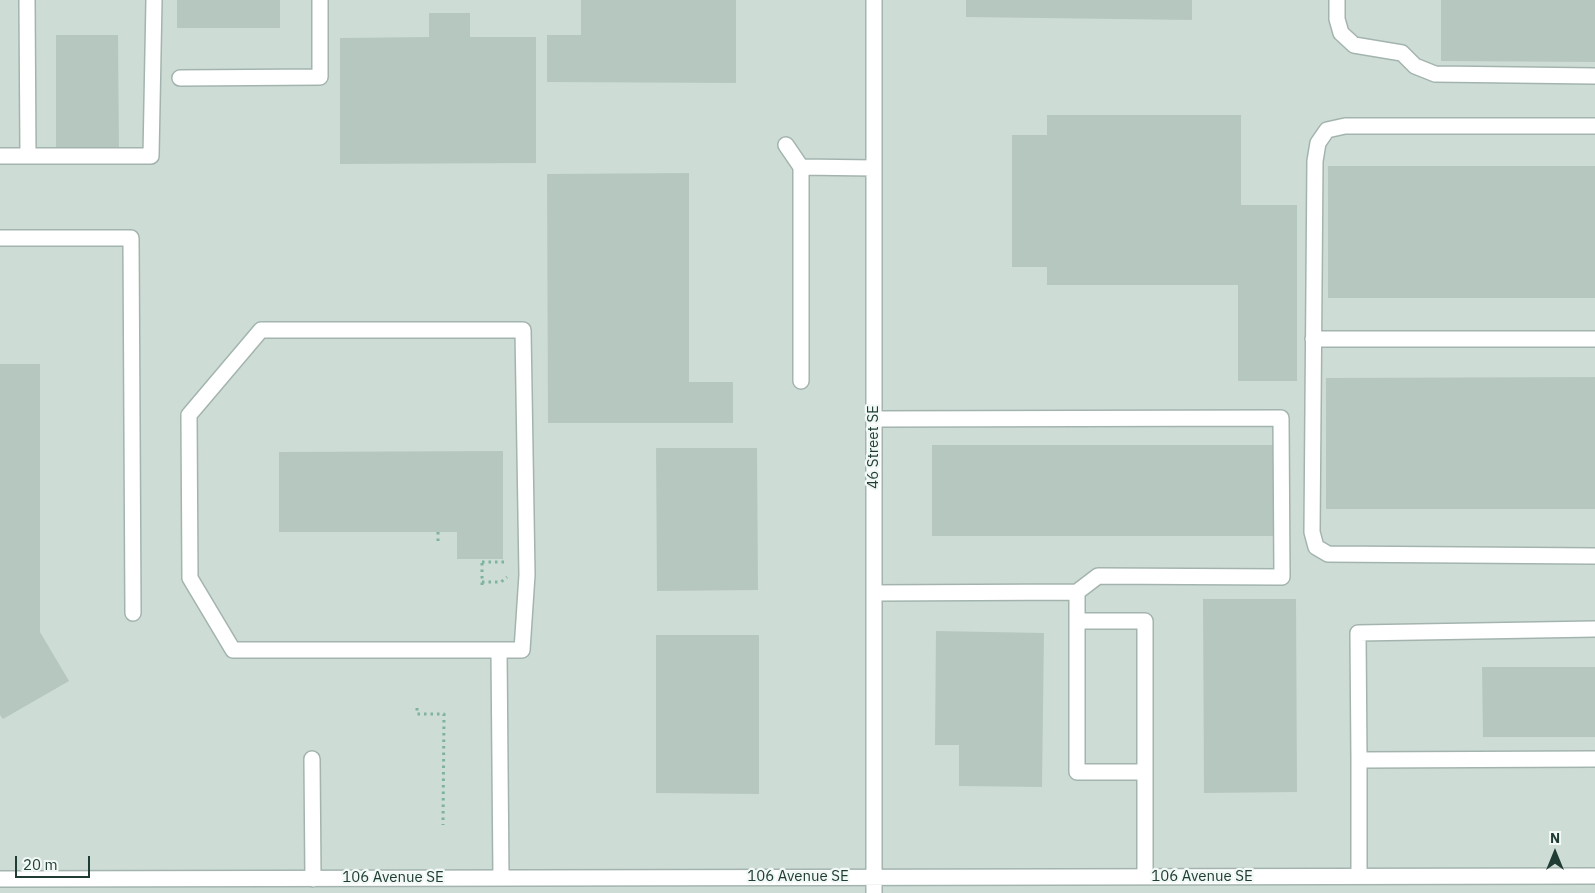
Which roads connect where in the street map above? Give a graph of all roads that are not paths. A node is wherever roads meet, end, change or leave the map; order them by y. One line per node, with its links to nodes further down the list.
1 (27, 0): 11 (street)
2 (154, 0): 11 (street)
3 (320, 0): 7 (street)
4 (874, 0): 13 (street, 46 Street SE)
5 (1337, 0): 6 (street)
6 (1595, 76)
7 (180, 78)
8 (1595, 126): 15 (street)
9 (786, 145): 12 (street)
10 (0, 156): 11 (street)
11 (28, 156)
12 (801, 167): 13 (street); 17 (street)
13 (874, 168): 18 (street, 46 Street SE)
14 (0, 238): 22 (street)
15 (1313, 339): 16 (street); 19 (street)
16 (1595, 339)
17 (801, 381)
18 (874, 419): 20 (street); 21 (street, 46 Street SE)
19 (1595, 556)
20 (1077, 592): 21 (street); 23 (street)
21 (874, 593): 32 (street, 46 Street SE)
22 (133, 613)
23 (1077, 621): 29 (street); 29 (street)
24 (1595, 629): 28 (street)
25 (499, 650): 25 (street); 34 (street)
26 (1595, 759): 28 (street)
27 (312, 760): 36 (street)
28 (1359, 760): 30 (street)
29 (1146, 772): 33 (street)
30 (1359, 876): 31 (street, 106 Avenue SE); 33 (street, 106 Avenue SE)
31 (1595, 876)
32 (874, 877): 33 (street, 106 Avenue SE); 34 (street, 106 Avenue SE); 37 (street, 46 Street SE)
33 (1146, 877)
34 (502, 878): 36 (street, 106 Avenue SE)
35 (0, 879): 36 (street, 106 Avenue SE)
36 (313, 879)
37 (874, 893)

